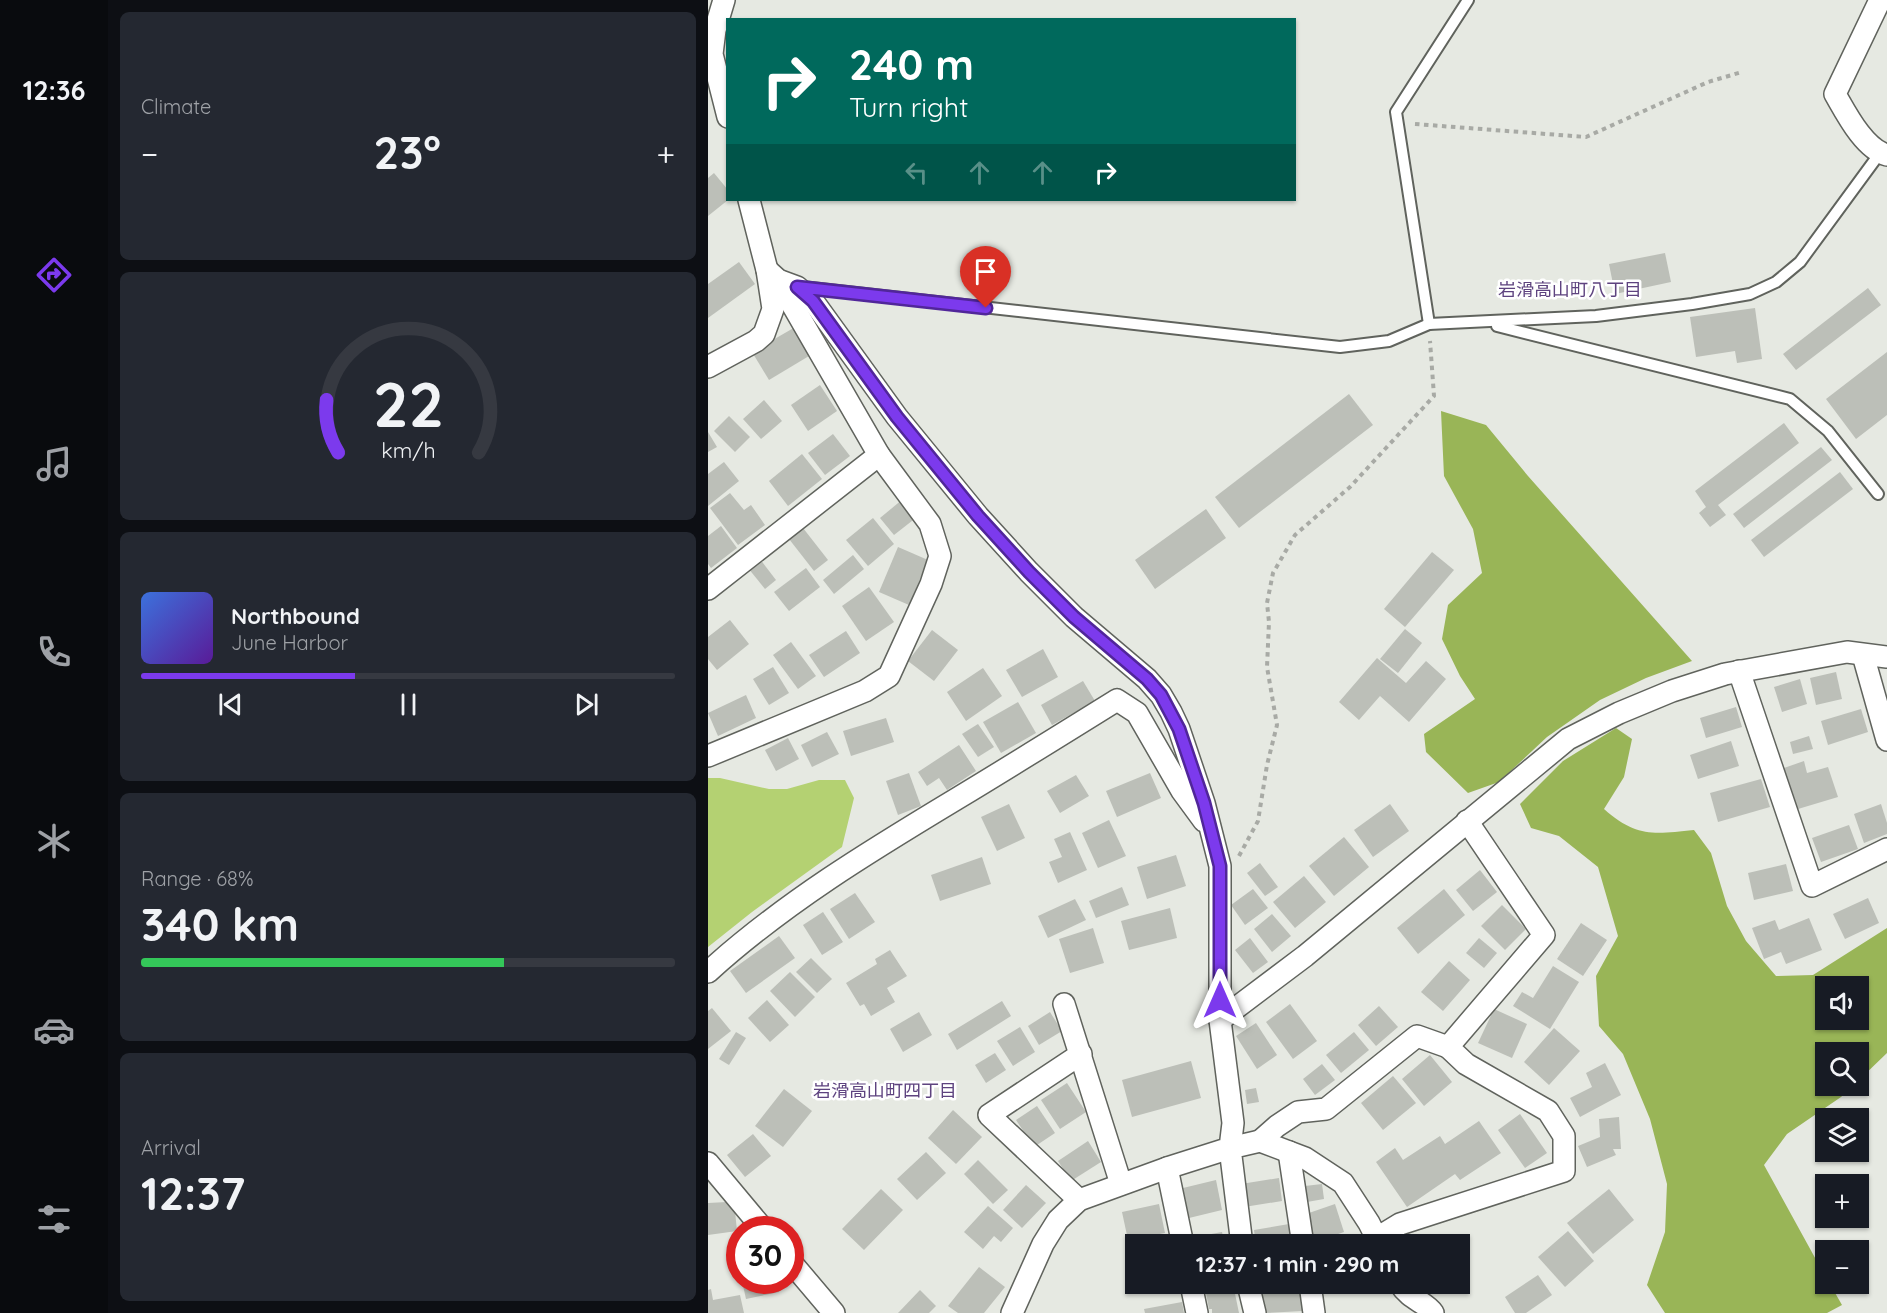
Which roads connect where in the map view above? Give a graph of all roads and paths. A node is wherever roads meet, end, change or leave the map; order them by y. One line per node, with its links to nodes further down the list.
1 (724, 0): 4 (street)
2 (1468, 0): 8 (lane)
3 (1880, 0): 9 (street)
4 (710, 55): 6 (street)
5 (1742, 72): 8 (path)
6 (724, 87): 7 (street)
7 (726, 102)
8 (1400, 135): 13 (lane)
9 (1884, 154): 12 (lane)
10 (749, 201): 11 (street)
11 (781, 279): 13 (lane); 14 (street); 15 (street); 24 (street)
12 (1485, 323): 13 (lane); 16 (lane)
13 (1429, 324): 26 (path)
14 (708, 367)
15 (879, 455): 17 (street); 22 (street)
16 (1878, 494)
17 (708, 589)
18 (1863, 655): 19 (street); 20 (street); 21 (street)
19 (1887, 657)
20 (1739, 671): 23 (street); 25 (street)
21 (1887, 740)
22 (708, 756)
23 (1467, 821): 29 (street); 30 (street)
24 (1213, 834): 26 (street); 27 (street)
25 (1887, 849)
26 (1220, 890): 29 (street)
27 (708, 972)
28 (1064, 1004): 31 (street)
29 (1220, 1020): 33 (street)
30 (1448, 1047): 32 (street); 44 (street)
31 (1081, 1054): 37 (street); 38 (street)
32 (1260, 1142): 33 (street); 34 (street)
33 (1230, 1148): 36 (street); 41 (street)
34 (1289, 1152): 42 (street); 43 (street)
35 (708, 1163): 39 (street)
36 (1167, 1168): 37 (street); 40 (street)
37 (1121, 1184): 38 (street)
38 (1079, 1200): 51 (street)
39 (752, 1216)
40 (1181, 1234)
41 (1241, 1234)
42 (1302, 1234)
43 (1374, 1234)
44 (1388, 1234)
45 (804, 1278): 50 (street)
46 (1193, 1294): 52 (street)
47 (1250, 1294): 53 (street)
48 (1311, 1294): 54 (street)
49 (1409, 1294): 55 (street)
50 (834, 1313)
51 (1012, 1313)
52 (1197, 1313)
53 (1255, 1313)
54 (1314, 1313)
55 (1433, 1313)

